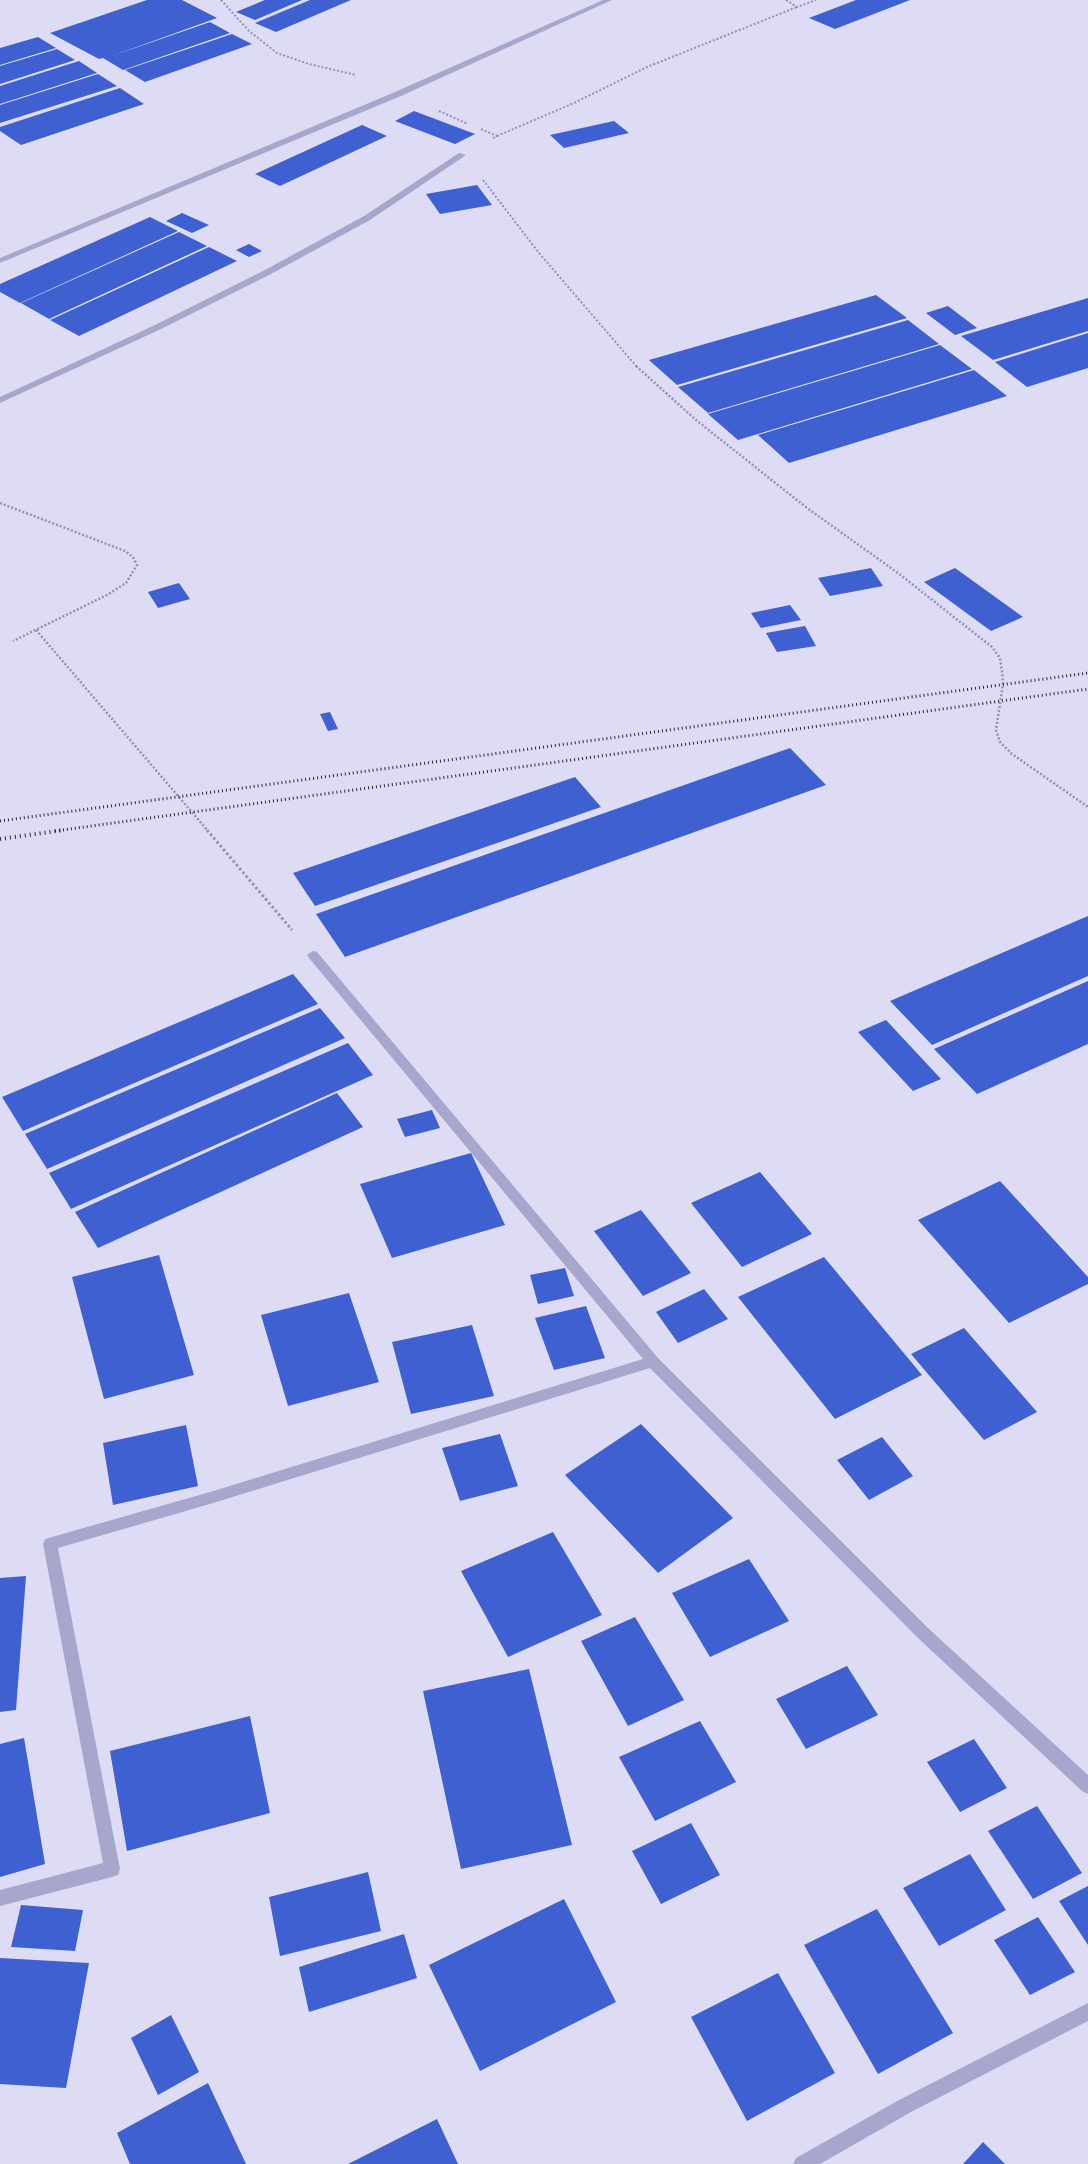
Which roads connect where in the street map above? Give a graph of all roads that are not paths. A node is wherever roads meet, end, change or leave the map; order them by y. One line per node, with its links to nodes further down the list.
1 (609, 0): 3 (street)
2 (462, 155): 4 (street)
3 (0, 261)
4 (0, 400)
5 (313, 956): 6 (street)
6 (652, 1362): 7 (street); 8 (street)
7 (1088, 1786)
8 (0, 1898)
9 (1088, 2012): 10 (street)
10 (802, 2164)

